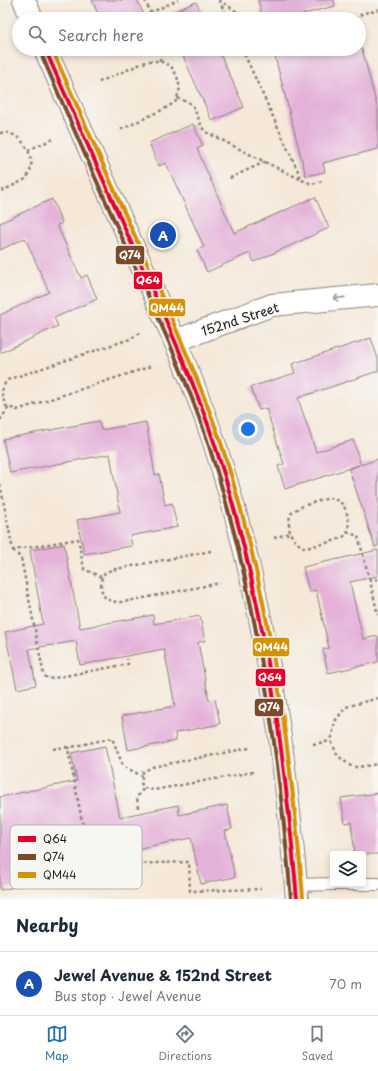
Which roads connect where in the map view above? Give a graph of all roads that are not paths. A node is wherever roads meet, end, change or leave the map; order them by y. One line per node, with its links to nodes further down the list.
1 (24, 0): 2 (street)
2 (29, 12)
3 (48, 56): 5 (street)
4 (378, 295): 5 (street, 152nd Street, one-way to 5)
5 (175, 341): 9 (street)
6 (366, 884): 7 (lane)
7 (378, 884)
8 (330, 885): 9 (lane)
9 (296, 892)

